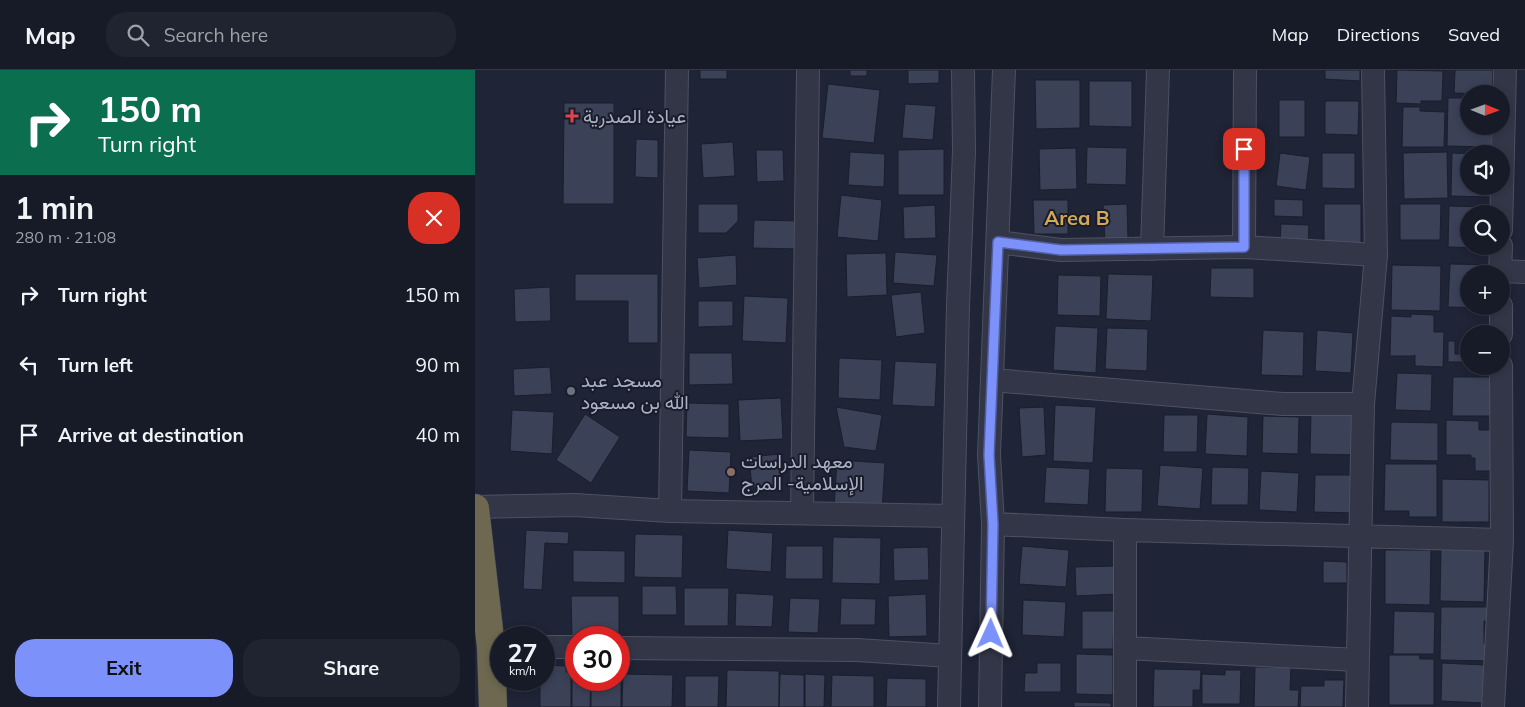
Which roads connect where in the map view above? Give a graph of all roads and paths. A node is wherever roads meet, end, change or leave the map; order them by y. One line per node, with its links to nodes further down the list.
1 (677, 70): 24 (street)
2 (808, 70): 25 (street)
3 (963, 70): 9 (street)
4 (1004, 70): 10 (street)
5 (1158, 70): 14 (street)
6 (1245, 70): 13 (street)
7 (1373, 70): 15 (street)
8 (1505, 70): 11 (street)
9 (964, 151): 10 (street); 21 (street)
10 (1001, 155): 12 (street)
11 (1502, 205)
12 (998, 242): 14 (street); 19 (street)
13 (1244, 247): 14 (street); 15 (street)
14 (1152, 249)
15 (1376, 255): 20 (street)
16 (1510, 272): 17 (street)
17 (1525, 272)
18 (1501, 375): 30 (street)
19 (992, 380): 20 (street); 22 (street)
20 (1363, 404): 29 (street)
21 (955, 451): 22 (street); 26 (street)
22 (989, 455): 27 (street)
23 (475, 508): 24 (street); 31 (highway)
24 (670, 511): 25 (street)
25 (802, 513): 26 (street)
26 (953, 516): 34 (street)
27 (993, 524): 28 (street); 39 (street)
28 (1125, 530): 29 (street); 33 (street)
29 (1360, 537): 30 (street); 35 (street)
30 (1502, 540): 42 (street)
31 (493, 626)
32 (630, 648): 34 (street)
33 (1125, 648): 35 (street); 40 (street)
34 (950, 656): 38 (street)
35 (1358, 660): 41 (street)
36 (494, 691): 37 (highway)
37 (493, 707)
38 (949, 707)
39 (990, 707)
40 (1125, 707)
41 (1357, 707)
42 (1493, 707)

